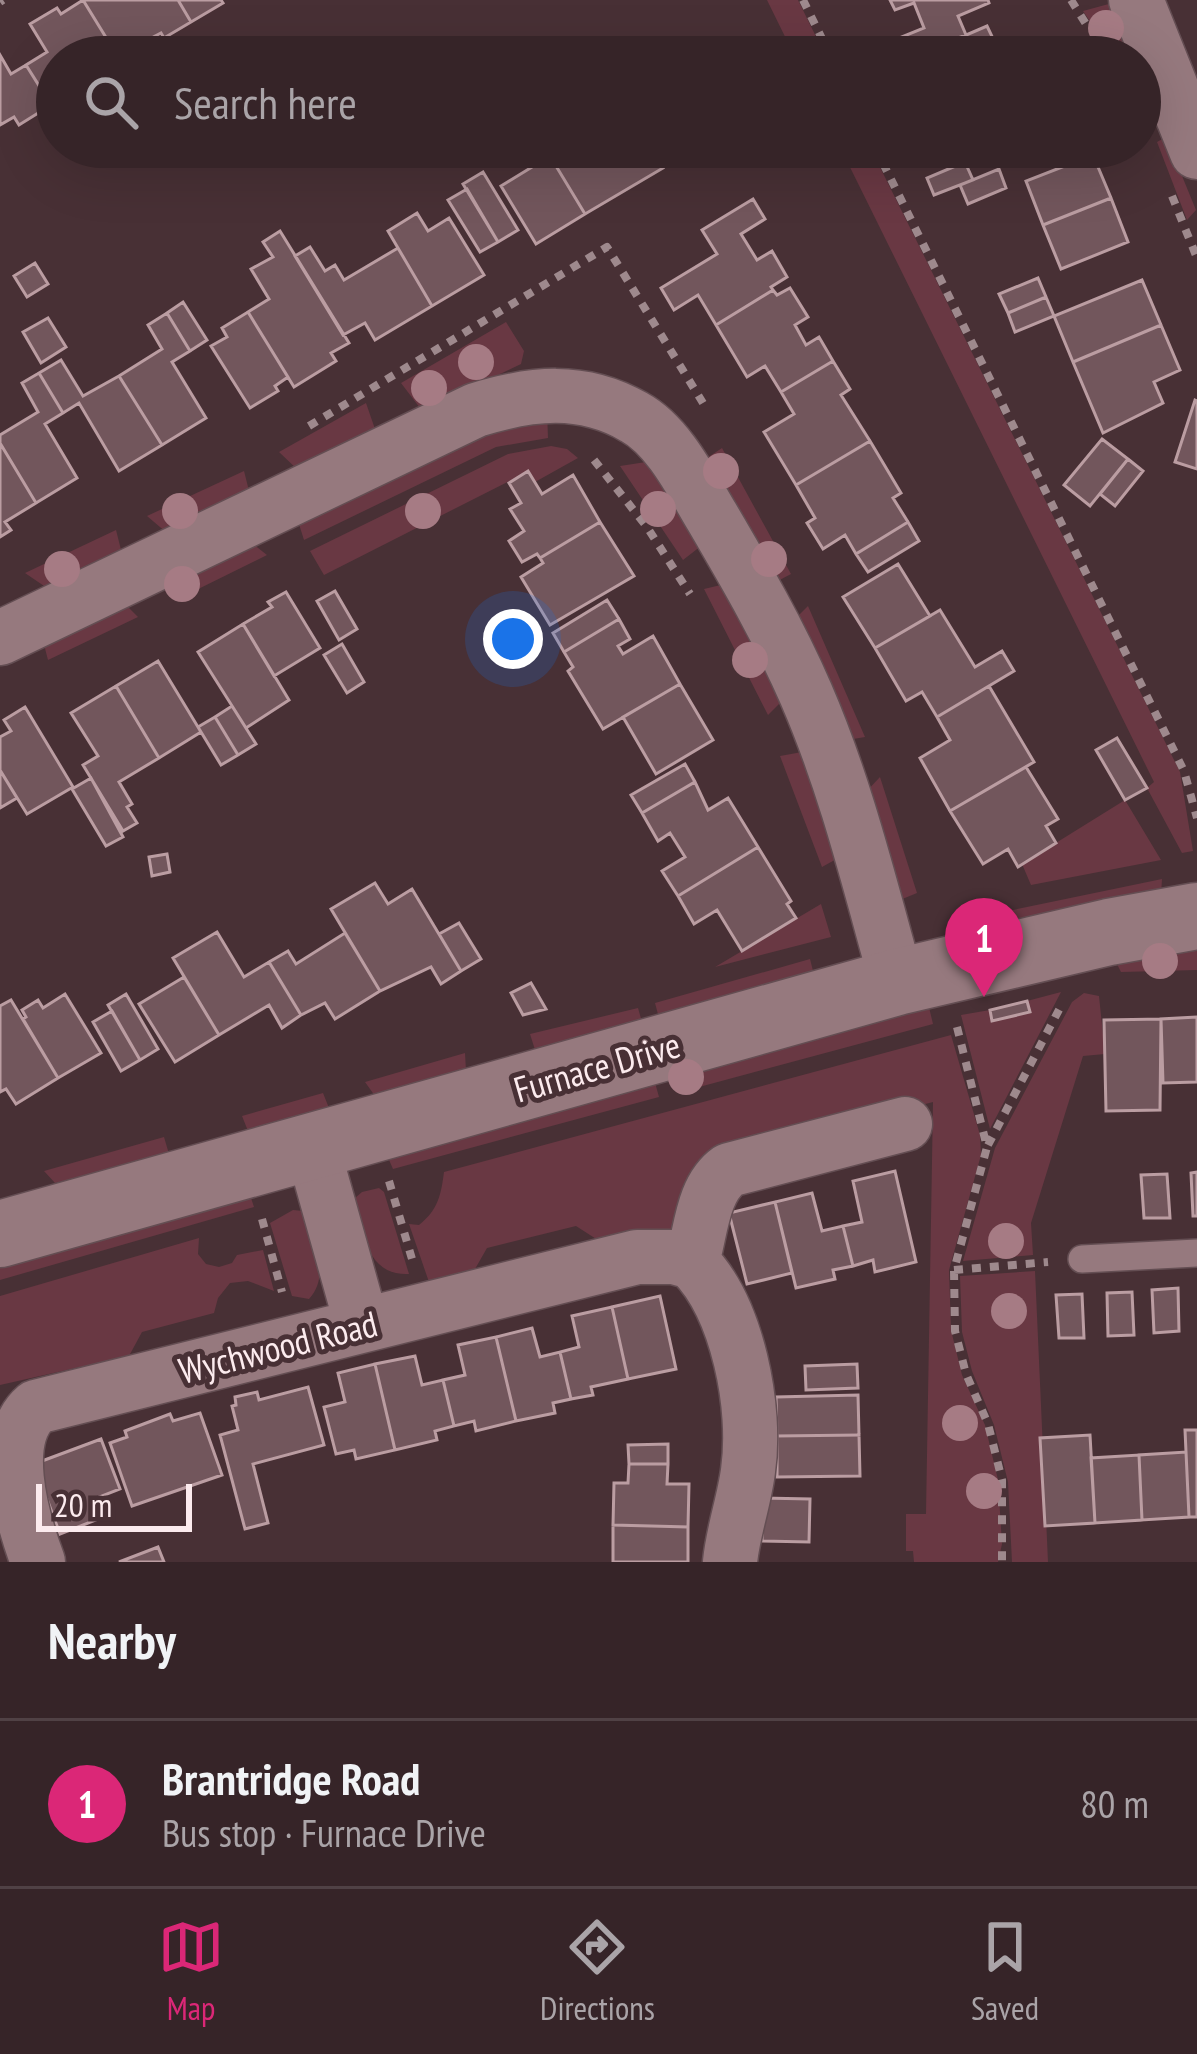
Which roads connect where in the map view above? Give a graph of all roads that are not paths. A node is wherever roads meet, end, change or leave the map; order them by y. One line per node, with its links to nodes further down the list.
1 (1136, 0): 2 (street)
2 (1150, 36)
3 (1161, 62): 4 (street)
4 (1197, 152)
5 (0, 638): 7 (street)
6 (1197, 916): 7 (street, Furnace Drive)
7 (897, 982): 9 (street, Furnace Drive)
8 (905, 1124): 13 (street)
9 (312, 1146): 10 (street, Furnace Drive); 14 (street)
10 (0, 1234)
11 (1197, 1253): 12 (lane)
12 (1082, 1259)
13 (692, 1262): 14 (street, Wychwood Road); 17 (street)
14 (362, 1325): 15 (street, Wychwood Road)
15 (1, 1445): 16 (street, Wychwood Road)
16 (38, 1562)
17 (730, 1562)

